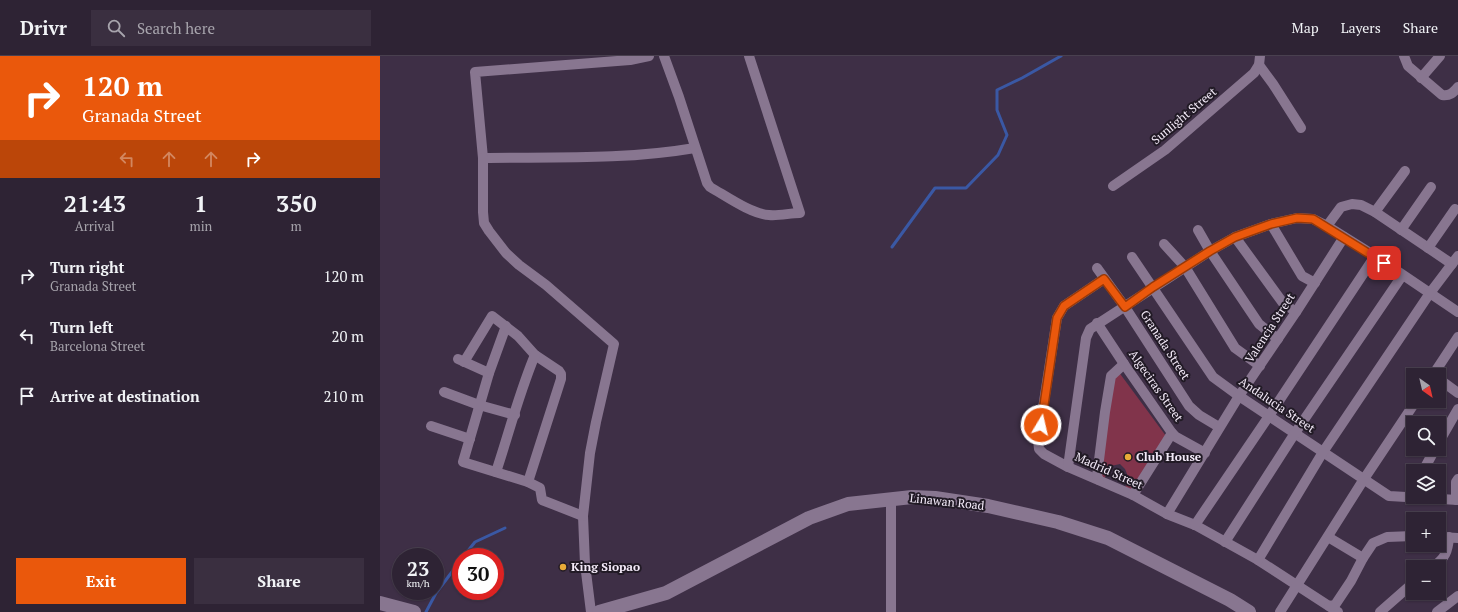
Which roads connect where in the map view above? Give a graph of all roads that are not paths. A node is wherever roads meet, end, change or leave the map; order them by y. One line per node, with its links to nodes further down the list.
1 (649, 56): 11 (street)
2 (664, 56): 10 (street)
3 (749, 56): 10 (street)
4 (1404, 56): 7 (street)
5 (1440, 56): 7 (street)
6 (1260, 61): 9 (street); 13 (street, Sunlight Street)
7 (1421, 78): 8 (street)
8 (1458, 87)
9 (1301, 128)
10 (695, 148): 11 (street)
11 (484, 158): 78 (street)
12 (1405, 171): 16 (street)
13 (1113, 186)
14 (1431, 187): 20 (street)
15 (1455, 209): 24 (street)
16 (1375, 212): 18 (street); 20 (street)
17 (1271, 224): 18 (street); 21 (street); 33 (street)
18 (1327, 226): 22 (street)
19 (1198, 230): 25 (street)
20 (1401, 230): 24 (street)
21 (1235, 237): 25 (street); 37 (street)
22 (1344, 237): 26 (street); 33 (street, Valencia Street)
23 (1164, 244): 29 (street)
24 (1428, 248): 28 (street)
25 (1210, 251): 29 (street); 42 (street)
26 (1375, 256): 31 (street); 57 (street)
27 (1132, 257): 34 (street, Andalucia Street)
28 (1455, 260): 35 (street)
29 (1185, 267): 34 (street); 46 (street)
30 (1097, 268): 32 (street, Granada Street)
31 (1402, 276): 35 (street); 62 (street)
32 (1104, 279): 36 (street, Granada Street); 66 (street, Madrid Street)
33 (1315, 283): 37 (street, Valencia Street)
34 (1153, 287): 36 (street); 52 (street, Andalucia Street)
35 (1430, 293): 38 (street); 64 (street)
36 (1125, 307): 39 (street); 59 (street, Granada Street)
37 (1296, 312): 42 (street, Valencia Street)
38 (1458, 312)
39 (1097, 323): 45 (street, Algeciras Street); 66 (street)
40 (506, 326): 44 (street); 48 (street); 48 (street)
41 (1458, 337): 43 (street)
42 (1278, 339): 46 (street, Valencia Street)
43 (1454, 352): 47 (street)
44 (535, 355): 56 (street); 71 (street)
45 (1124, 364): 61 (street, Algeciras Street); 70 (street)
46 (1260, 366): 52 (street, Valencia Street)
47 (1441, 368)
48 (489, 373): 53 (street)
49 (1446, 384): 51 (street)
50 (444, 392): 53 (street)
51 (1458, 393)
52 (1239, 396): 57 (street, Andalucia Street); 59 (street, Valencia Street)
53 (480, 405): 56 (street); 63 (street)
54 (1411, 408): 68 (street)
55 (1458, 409): 60 (street)
56 (515, 415): 67 (street)
57 (1269, 416): 62 (street, Andalucia Street); 79 (street)
58 (431, 426): 63 (street)
59 (1219, 427): 65 (street, Valencia Street)
60 (1446, 430)
61 (1172, 433): 65 (street, Algeciras Street); 72 (street)
62 (1294, 433): 64 (street, Andalucia Street); 83 (street)
63 (470, 439): 67 (street)
64 (1323, 452): 68 (street, Andalucia Street); 85 (street)
65 (1205, 453): 77 (street, Valencia Street)
66 (1068, 467): 70 (street, Madrid Street)
67 (496, 472): 71 (street)
68 (1364, 479): 73 (street, Andalucia Street); 81 (street)
69 (1458, 479): 76 (street)
70 (1099, 480): 72 (street, Madrid Street)
71 (528, 482): 78 (street)
72 (1133, 495): 77 (street, Madrid Street)
73 (1406, 497)
74 (891, 499): 95 (street, Linawan Road); 96 (street); 97 (street, Linawan Road)
75 (1446, 499): 76 (street, Andalucia Street)
76 (1457, 500)
77 (1167, 514): 79 (street, Madrid Street)
78 (583, 516): 94 (street)
79 (1195, 525): 83 (street, Madrid Street)
80 (1406, 536): 84 (street)
81 (1328, 537): 84 (street); 87 (street)
82 (1449, 537): 86 (street)
83 (1225, 542): 85 (street, Madrid Street)
84 (1363, 558): 91 (street)
85 (1258, 560): 87 (street, Madrid Street)
86 (1442, 560)
87 (1297, 585): 91 (street, Madrid Street); 98 (street)
88 (1406, 589): 100 (street)
89 (1458, 596): 101 (street)
90 (380, 603): 92 (street)
91 (1329, 606): 99 (street, Madrid Street)
92 (399, 610): 93 (street)
93 (414, 612)
94 (591, 612)
95 (599, 612)
96 (891, 612)
97 (1249, 612)
98 (1280, 612)
99 (1338, 612)
100 (1380, 612)
101 (1437, 612)

